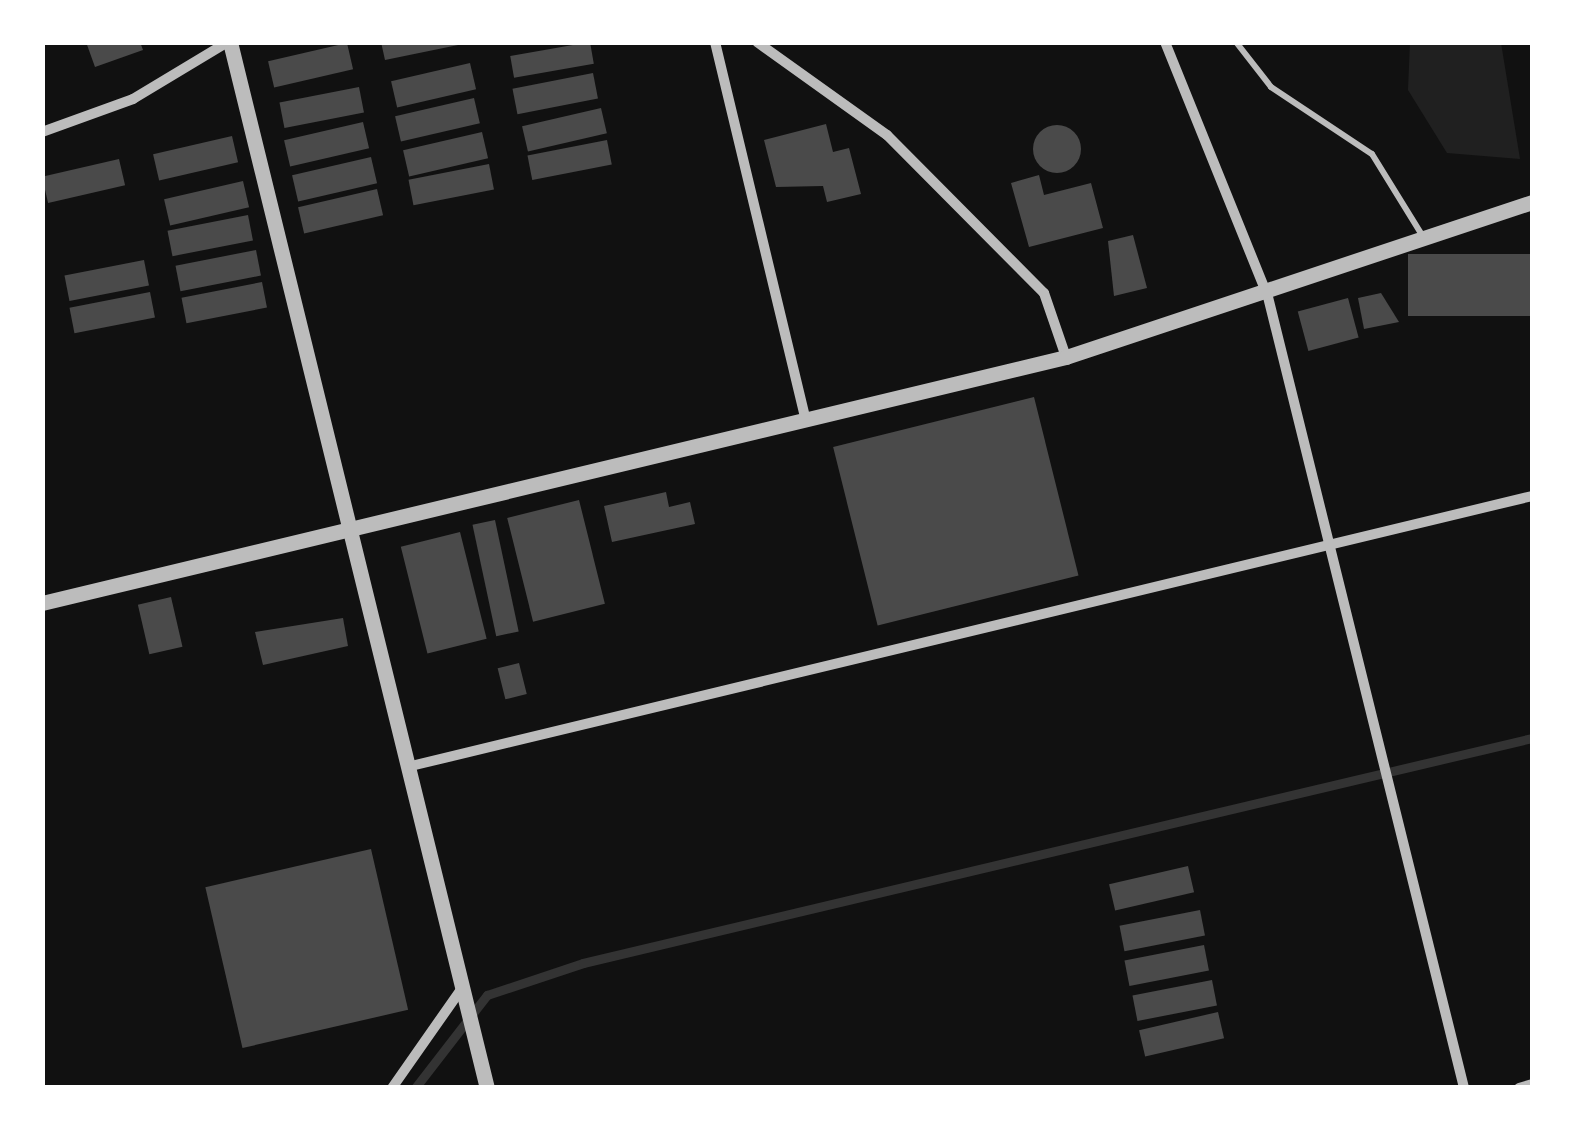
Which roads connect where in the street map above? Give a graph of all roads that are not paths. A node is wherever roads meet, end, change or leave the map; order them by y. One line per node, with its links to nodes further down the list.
1 (230, 42): 6 (street); 13 (street)
2 (715, 42): 11 (street)
3 (758, 42): 10 (street)
4 (1166, 42): 9 (street)
5 (1236, 42): 8 (lane)
6 (42, 132)
7 (1532, 202): 8 (street)
8 (1425, 241): 9 (street)
9 (1268, 297): 10 (street); 14 (street)
10 (1066, 358): 11 (street)
11 (806, 420): 13 (street)
12 (1532, 496): 14 (street)
13 (354, 530): 15 (street); 16 (street)
14 (1332, 544): 16 (street); 21 (street)
15 (42, 603)
16 (411, 766): 17 (street)
17 (463, 987): 19 (street); 20 (street)
18 (1532, 1084): 22 (street)
19 (392, 1088)
20 (487, 1088)
21 (1464, 1088)
22 (1519, 1088)

